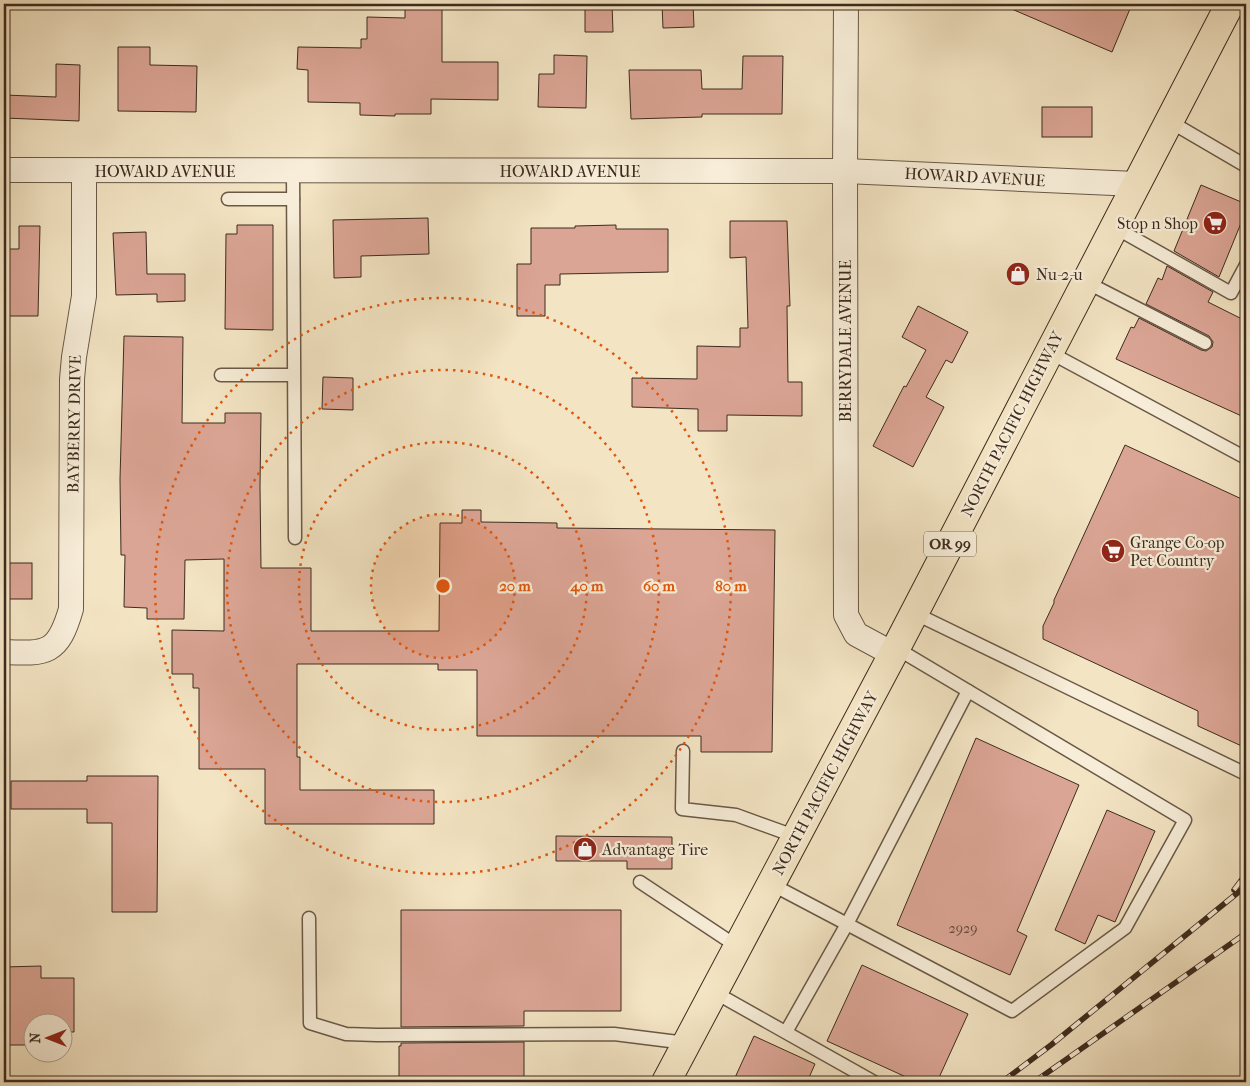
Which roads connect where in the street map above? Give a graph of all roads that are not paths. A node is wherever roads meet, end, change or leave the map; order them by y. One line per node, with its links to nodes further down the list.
1 (846, 4): 8 (street, BERRYDALE AVENUE)
2 (1230, 4): 3 (main road, NORTH PACIFIC HIGHWAY / OR 99)
3 (1169, 121): 4 (lane); 9 (main road, NORTH PACIFIC HIGHWAY / OR 99)
4 (1246, 166)
5 (4, 170): 7 (street, HOWARD AVENUE)
6 (292, 170): 7 (street, HOWARD AVENUE); 8 (street, HOWARD AVENUE); 10 (lane)
7 (84, 171): 23 (street, BAYBERRY DRIVE)
8 (845, 171): 9 (street, HOWARD AVENUE); 22 (street, BERRYDALE AVENUE)
9 (1136, 184): 12 (main road, NORTH PACIFIC HIGHWAY / OR 99)
10 (292, 199): 11 (lane); 18 (lane)
11 (228, 200)
12 (1114, 227): 13 (lane); 14 (main road, NORTH PACIFIC HIGHWAY / OR 99)
13 (1246, 266)
14 (1086, 282): 15 (lane); 16 (main road, NORTH PACIFIC HIGHWAY / OR 99)
15 (1204, 344)
16 (1049, 352): 19 (lane); 21 (main road, NORTH PACIFIC HIGHWAY / OR 99)
17 (221, 375): 18 (lane)
18 (293, 375): 20 (lane)
19 (1246, 458)
20 (295, 538)
21 (914, 613): 22 (main road, NORTH PACIFIC HIGHWAY / OR 99); 26 (lane)
22 (894, 651): 24 (lane); 27 (main road, NORTH PACIFIC HIGHWAY / OR 99)
23 (4, 652)
24 (968, 691): 31 (lane); 31 (lane)
25 (683, 751): 27 (lane)
26 (1246, 774)
27 (797, 836): 29 (main road, NORTH PACIFIC HIGHWAY / OR 99)
28 (640, 882): 32 (lane)
29 (772, 884): 31 (lane); 32 (main road, NORTH PACIFIC HIGHWAY / OR 99)
30 (309, 918): 35 (lane)
31 (847, 924): 34 (lane)
32 (738, 947): 33 (main road, NORTH PACIFIC HIGHWAY / OR 99)
33 (714, 992): 34 (lane); 35 (main road, NORTH PACIFIC HIGHWAY / OR 99)
34 (786, 1032): 37 (lane)
35 (686, 1043): 36 (main road, NORTH PACIFIC HIGHWAY / OR 99)
36 (666, 1082)
37 (874, 1082)

